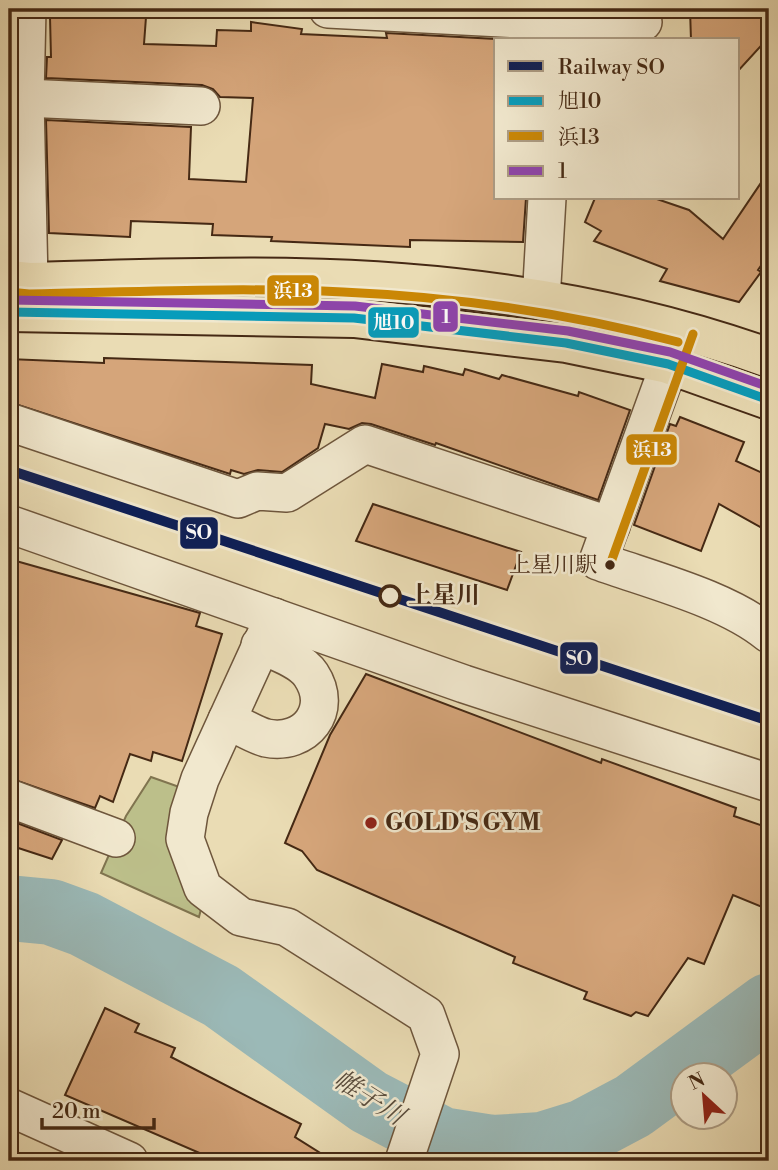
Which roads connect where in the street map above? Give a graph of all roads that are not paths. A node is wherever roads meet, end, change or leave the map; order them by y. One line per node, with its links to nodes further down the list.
1 (27, 9): 5 (street)
2 (328, 9): 4 (street)
3 (643, 22): 4 (street)
4 (557, 23)
5 (25, 98): 6 (street); 8 (street)
6 (201, 106)
7 (547, 200): 9 (street)
8 (15, 291): 9 (highway); 10 (highway)
9 (541, 301): 10 (highway)
10 (675, 347): 11 (highway); 12 (highway); 15 (street)
11 (769, 358)
12 (769, 400)
13 (9, 422): 15 (street)
14 (9, 524): 16 (street)
15 (611, 526): 17 (street)
16 (267, 631): 18 (street); 18 (street); 19 (street)
17 (769, 634)
18 (227, 720): 24 (street)
19 (769, 783)
20 (9, 798): 21 (street)
21 (116, 838)
22 (9, 1107): 23 (street)
23 (128, 1161)
24 (404, 1161)

